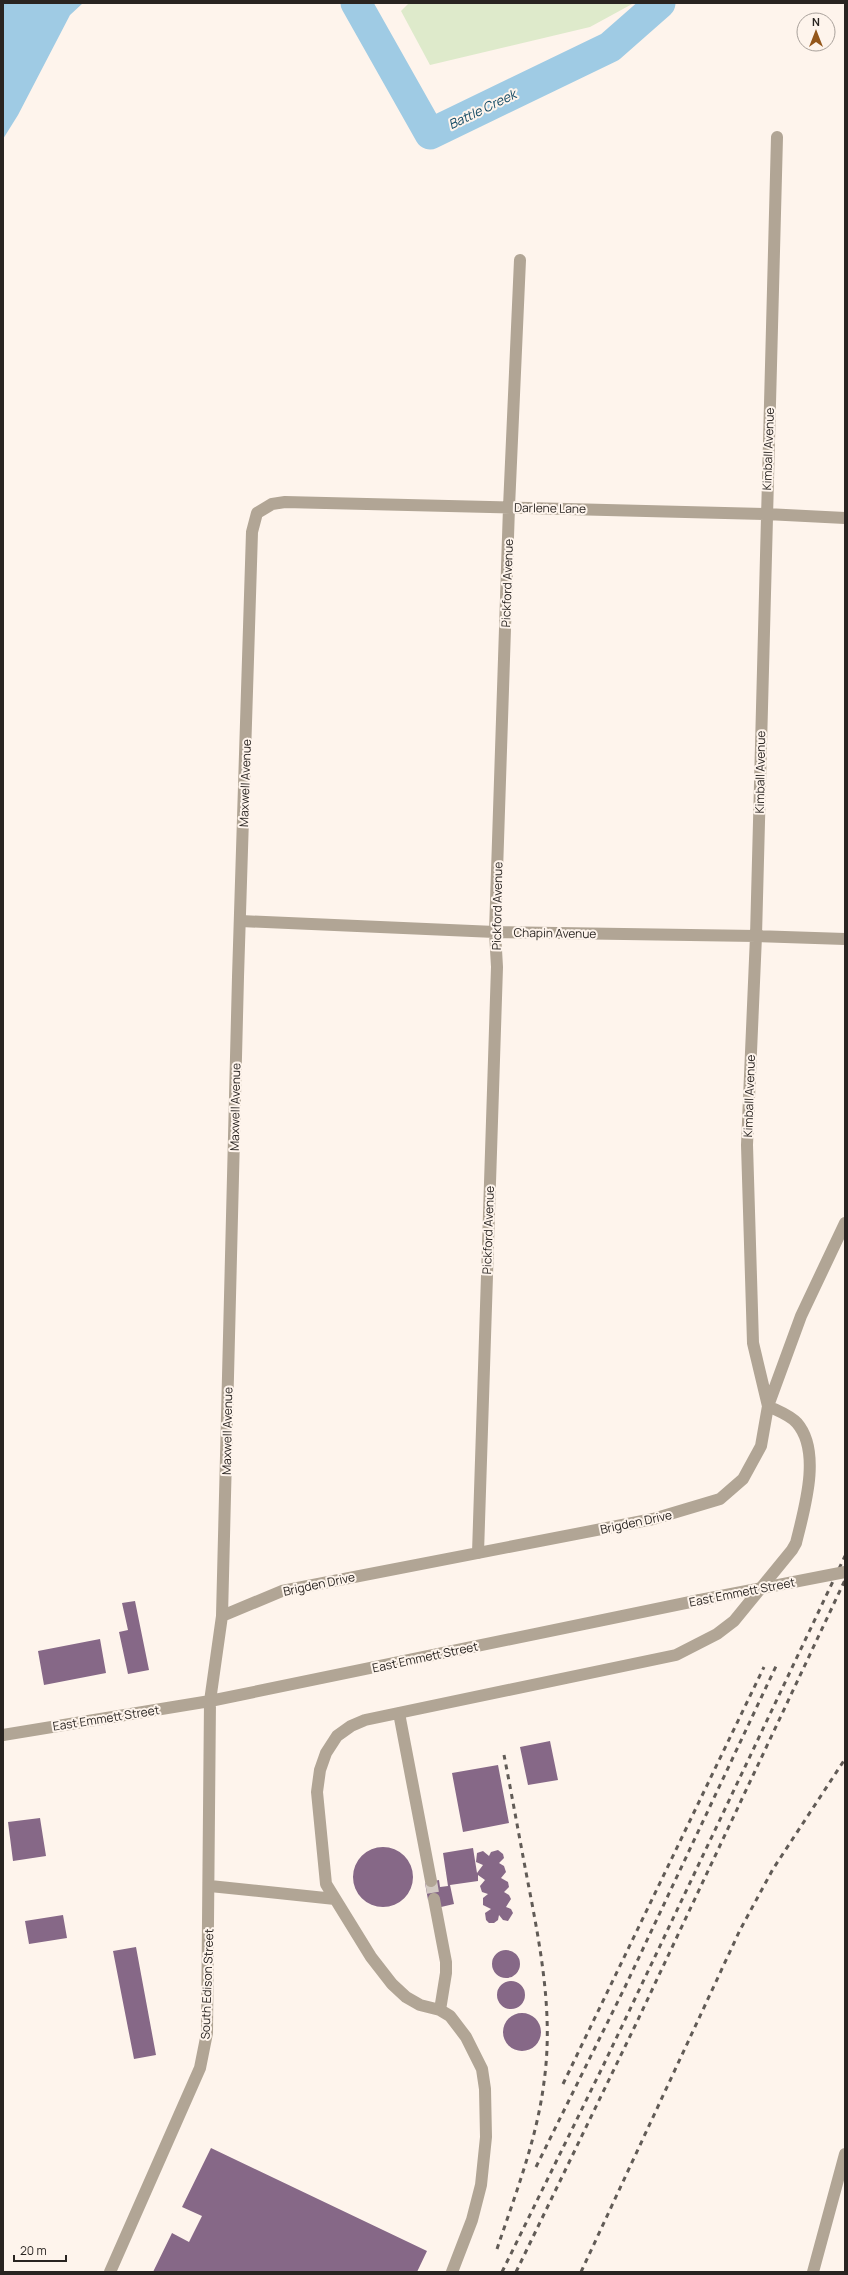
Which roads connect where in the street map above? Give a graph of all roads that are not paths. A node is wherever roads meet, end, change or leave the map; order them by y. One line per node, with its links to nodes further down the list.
1 (777, 137): 5 (street, Kimball Avenue)
2 (520, 260): 3 (street, Pickford Avenue)
3 (509, 507): 4 (street, Darlene Lane); 5 (street, Darlene Lane); 8 (street, Pickford Avenue)
4 (257, 513): 7 (street, Maxwell Avenue)
5 (766, 514): 6 (street, Darlene Lane); 9 (street, Kimball Avenue)
6 (845, 518)
7 (241, 921): 8 (street, Chapin Avenue); 15 (street, Maxwell Avenue)
8 (495, 932): 9 (street, Chapin Avenue); 13 (street, Pickford Avenue)
9 (756, 936): 10 (street, Chapin Avenue); 12 (street, Kimball Avenue)
10 (845, 939)
11 (845, 1223): 12 (street, Brigden Drive)
12 (768, 1406): 13 (street, Brigden Drive); 17 (street)
13 (478, 1553): 15 (street, Brigden Drive)
14 (845, 1572): 16 (street, East Emmett Street, bridge)
15 (222, 1616): 16 (street, Maxwell Avenue)
16 (210, 1700): 18 (street, East Emmett Street); 20 (street, South Edison Street)
17 (400, 1713): 19 (street); 21 (street)
18 (3, 1735)
19 (431, 1881)
20 (210, 1886): 21 (street); 25 (street, South Edison Street)
21 (335, 1899): 23 (street)
22 (434, 1899): 23 (street)
23 (440, 2010): 26 (street)
24 (845, 2154): 27 (street)
25 (110, 2272)
26 (452, 2272)
27 (813, 2272)

